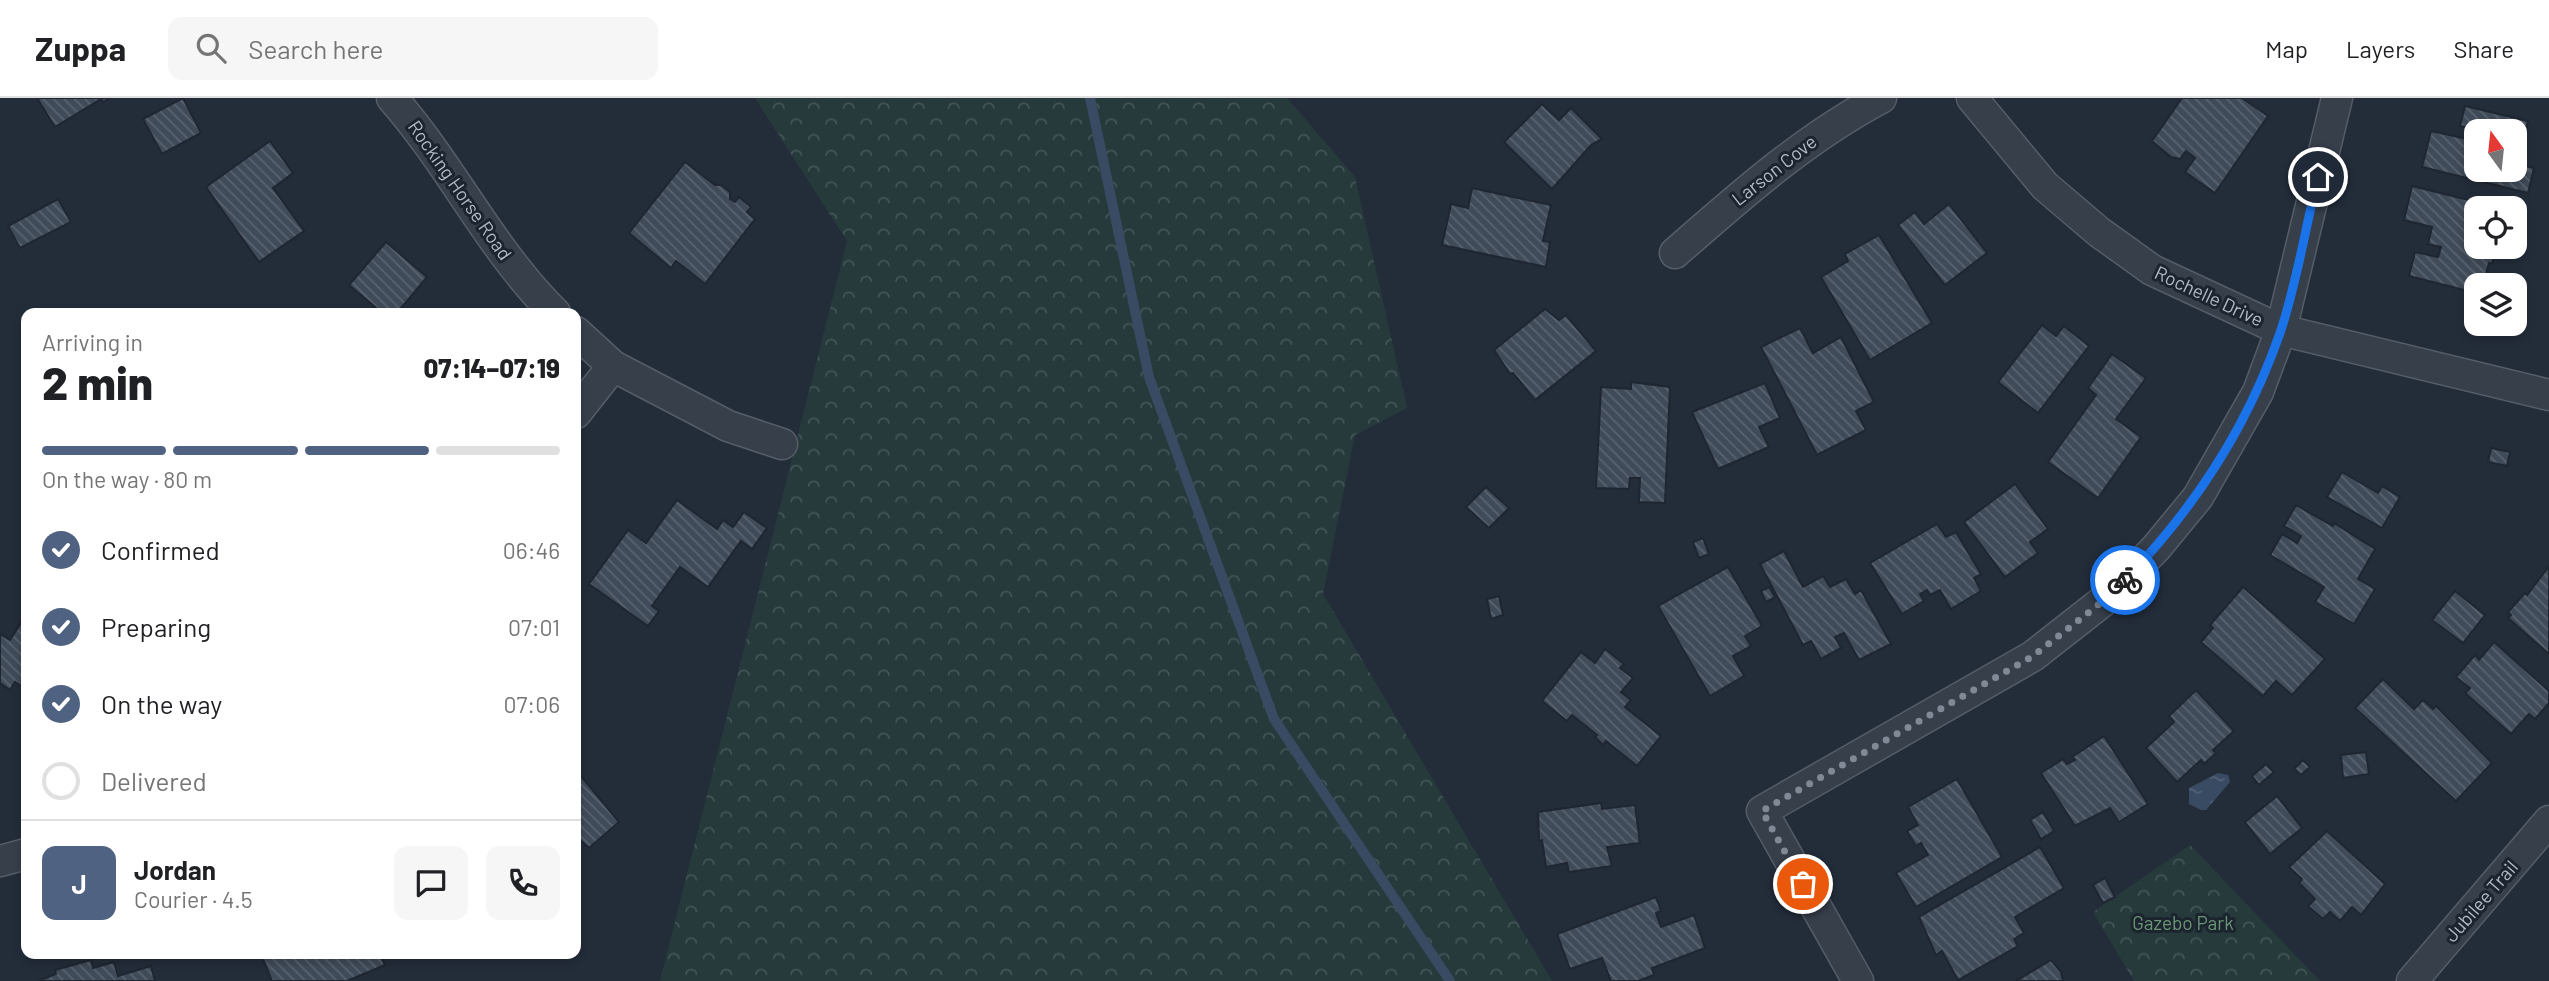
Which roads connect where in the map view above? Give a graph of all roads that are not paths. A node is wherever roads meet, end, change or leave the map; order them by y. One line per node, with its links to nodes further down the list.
1 (393, 98): 6 (street, Rocking Horse Road)
2 (1881, 98): 5 (street, Larson Cove)
3 (1972, 98): 7 (street, Rochelle Drive)
4 (2337, 98): 7 (street)
5 (1675, 253)
6 (551, 308)
7 (2281, 330): 10 (street, Rochelle Drive); 16 (street)
8 (581, 337): 9 (street)
9 (613, 366): 11 (street); 12 (street)
10 (2549, 395)
11 (581, 407)
12 (782, 444)
13 (2549, 821): 17 (street, Jubilee Trail)
14 (21, 855): 15 (street)
15 (0, 861)
16 (1858, 981)
17 (2412, 981)

